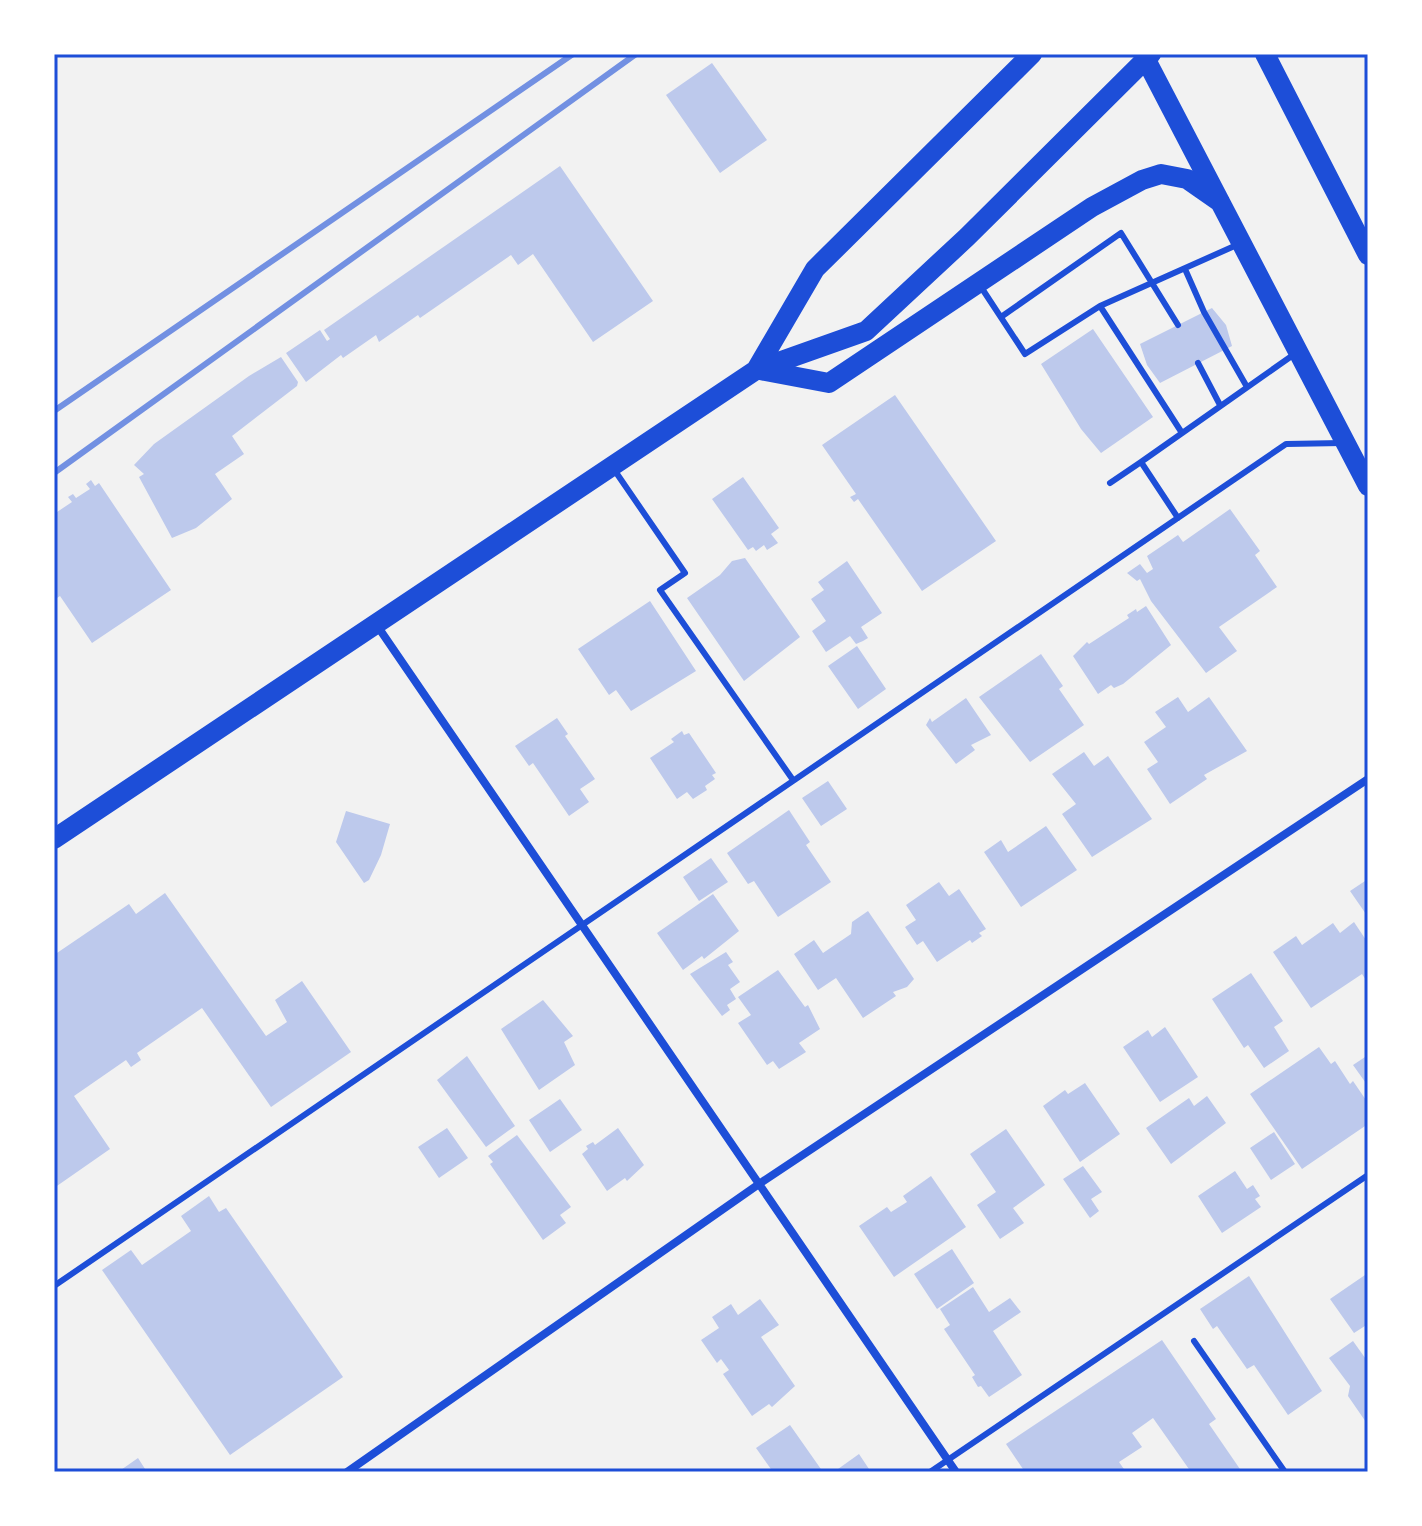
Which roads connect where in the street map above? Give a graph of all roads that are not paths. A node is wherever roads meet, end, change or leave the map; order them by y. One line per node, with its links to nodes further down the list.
1 (1032, 54): 15 (main road)
2 (1265, 54): 6 (main road)
3 (1146, 56): 4 (main road); 15 (main road)
4 (1220, 202): 5 (main road); 9 (main road)
5 (1241, 243): 7 (lane); 13 (main road)
6 (1368, 255)
7 (1185, 269): 8 (lane); 16 (lane)
8 (1152, 283): 10 (lane); 11 (lane); 12 (lane)
9 (979, 284): 11 (lane); 15 (main road)
10 (1100, 306): 11 (lane); 18 (lane)
11 (1001, 317)
12 (1178, 325)
13 (1298, 351): 16 (lane); 19 (main road)
14 (1198, 363): 17 (lane)
15 (756, 370): 21 (main road)
16 (1247, 387): 17 (lane)
17 (1220, 405): 18 (lane)
18 (1182, 433): 20 (lane)
19 (1346, 443): 23 (main road); 24 (lane)
20 (1141, 462): 22 (lane); 24 (lane)
21 (613, 468): 25 (main road); 27 (lane)
22 (1110, 483)
23 (1368, 486)
24 (1178, 518): 27 (lane)
25 (375, 622): 28 (main road); 29 (street)
26 (1368, 779): 31 (street)
27 (793, 780): 29 (lane)
28 (54, 839)
29 (580, 925): 31 (street); 32 (lane)
30 (1368, 1175): 34 (lane)
31 (759, 1184): 34 (street); 35 (street)
32 (54, 1286)
33 (1194, 1341): 38 (lane)
34 (948, 1460): 36 (lane); 37 (street)
35 (347, 1472)
36 (930, 1472)
37 (956, 1472)
38 (1285, 1472)

